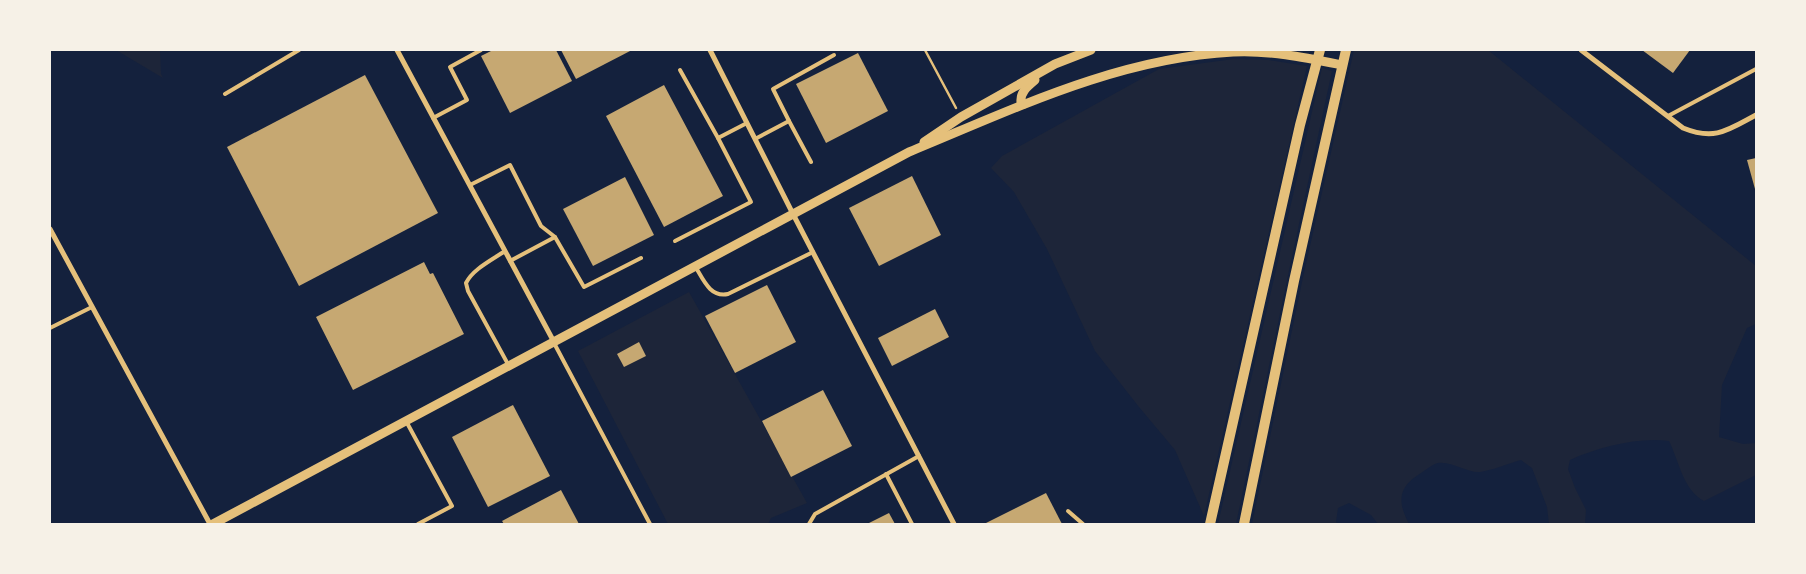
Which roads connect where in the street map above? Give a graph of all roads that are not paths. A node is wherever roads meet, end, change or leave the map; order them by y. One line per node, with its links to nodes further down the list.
1 (299, 50): 14 (lane)
2 (481, 50): 18 (lane)
3 (710, 50): 20 (street)
4 (1090, 50): 10 (street)
5 (1346, 50): 11 (main road)
6 (1581, 50): 17 (street)
7 (400, 51): 18 (street)
8 (834, 55): 19 (lane)
9 (1318, 55): 11 (street); 15 (street); 51 (main road)
10 (1055, 64): 15 (street); 23 (street)
11 (1342, 65): 52 (main road)
12 (1756, 69): 17 (lane)
13 (680, 70): 21 (lane)
14 (226, 94)
15 (1024, 104): 23 (street)
16 (1756, 115): 17 (street)
17 (1668, 116)
18 (434, 118): 25 (street)
19 (789, 121): 22 (lane); 24 (lane)
20 (747, 123): 21 (lane); 22 (street)
21 (718, 138): 30 (lane)
22 (755, 140): 26 (street)
23 (909, 152): 26 (street)
24 (811, 162)
25 (470, 185): 28 (lane); 31 (street)
26 (793, 214): 32 (street); 35 (street)
27 (50, 229): 29 (street)
28 (555, 237): 33 (lane); 34 (lane)
29 (52, 239): 36 (street)
30 (675, 241)
31 (505, 251): 34 (street); 39 (lane)
32 (813, 252): 35 (lane); 41 (street)
33 (641, 258)
34 (510, 261): 38 (street)
35 (695, 266): 38 (street)
36 (92, 307): 37 (lane); 44 (street)
37 (50, 328)
38 (554, 342): 39 (street); 46 (lane)
39 (509, 366): 40 (street)
40 (406, 421): 44 (street); 45 (lane)
41 (919, 456): 42 (lane); 49 (street)
42 (886, 474): 47 (lane); 48 (lane)
43 (1068, 511): 50 (lane)
44 (211, 524)
45 (418, 524)
46 (650, 524)
47 (809, 524)
48 (912, 524)
49 (954, 524)
50 (1082, 524)
51 (1210, 524)
52 (1244, 524)

